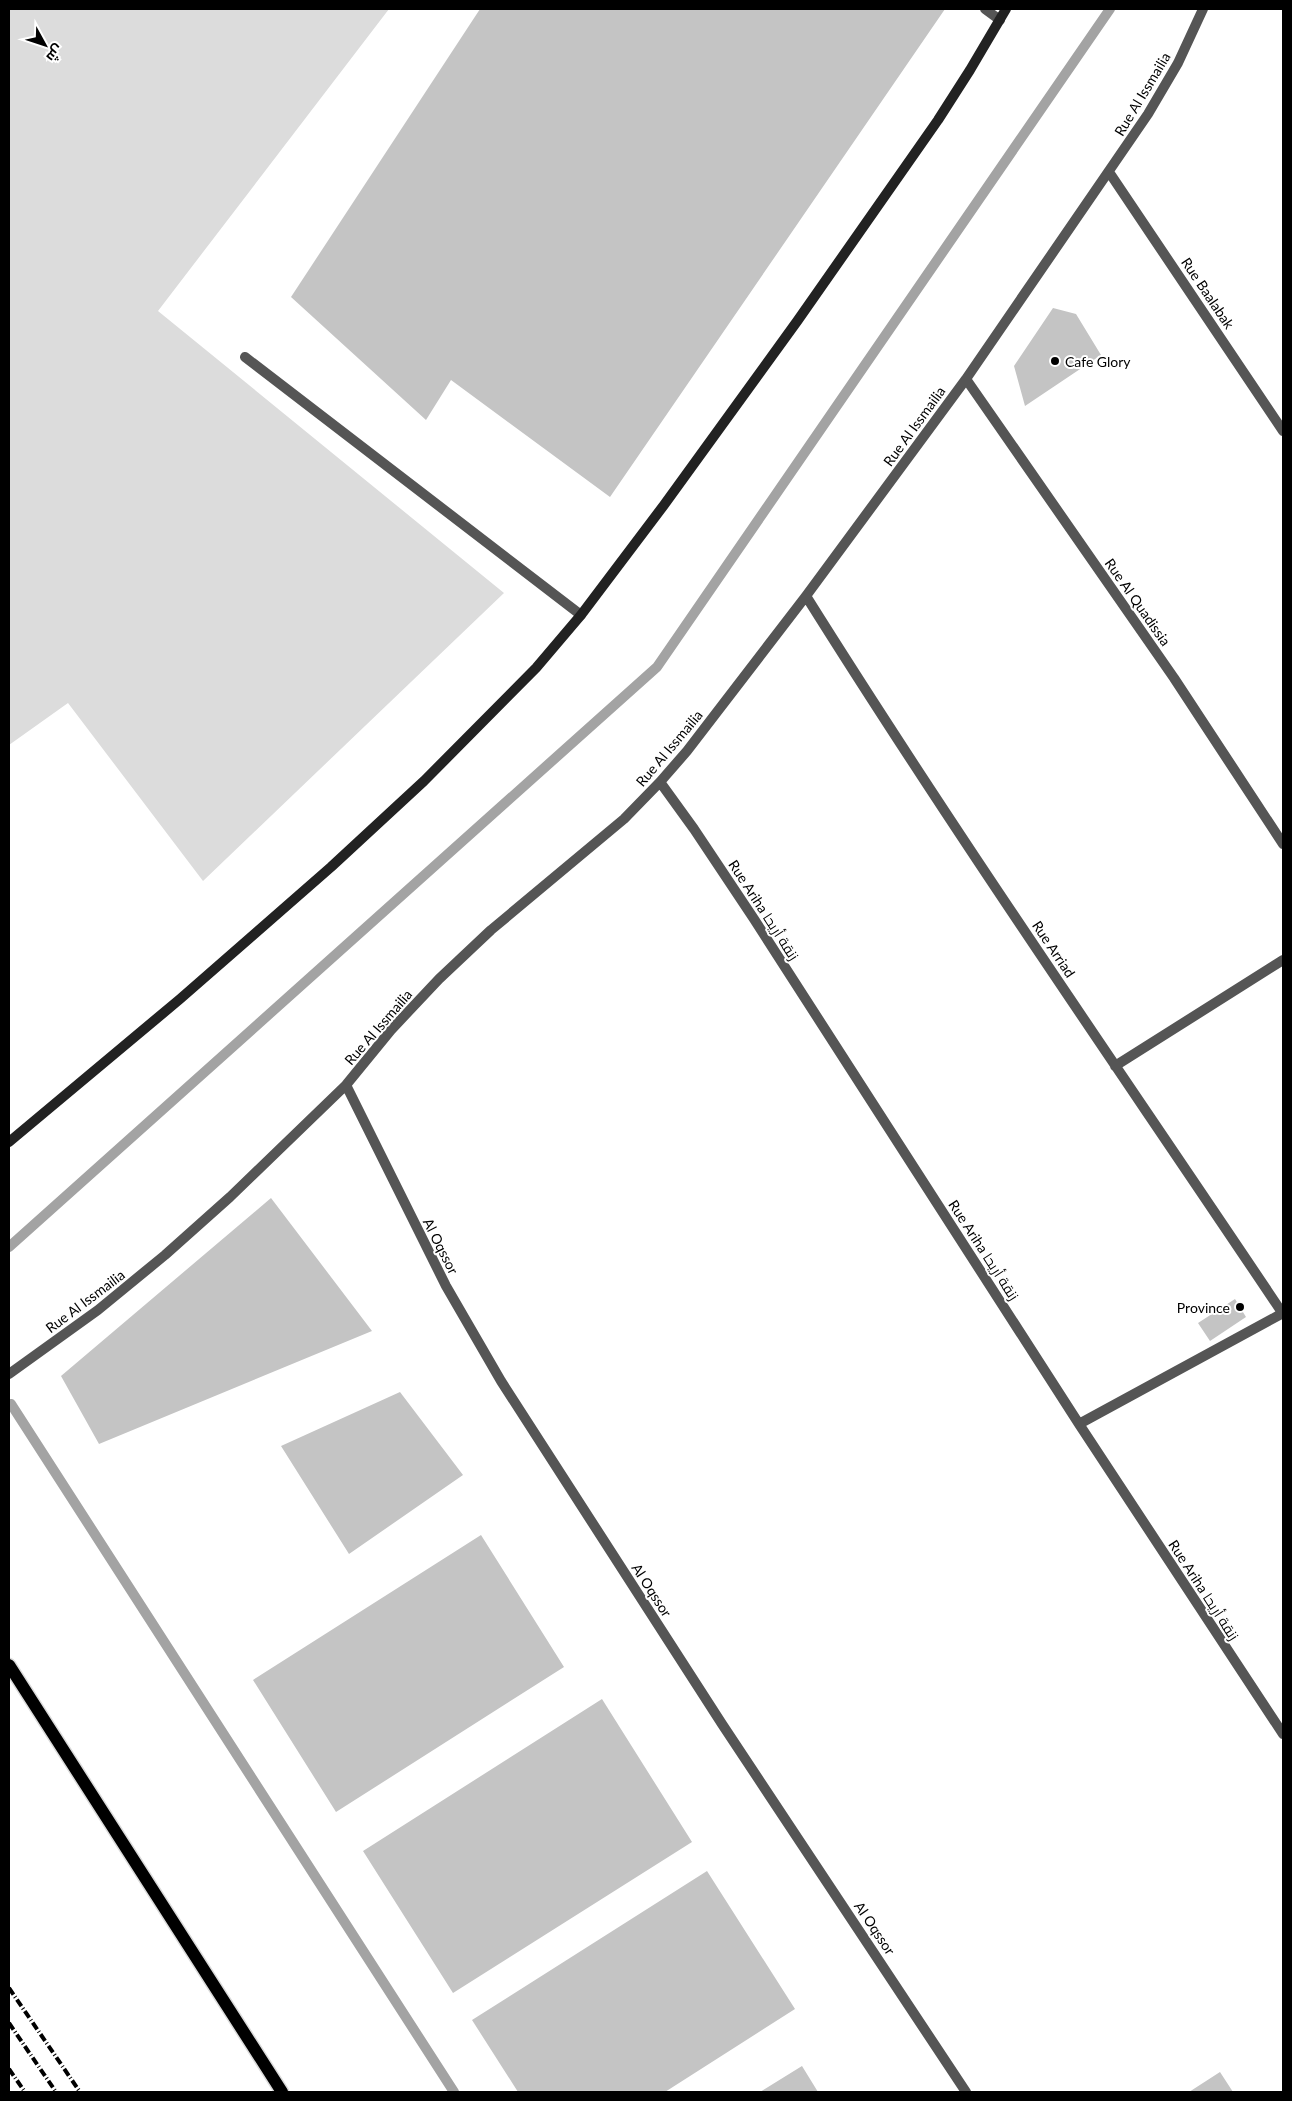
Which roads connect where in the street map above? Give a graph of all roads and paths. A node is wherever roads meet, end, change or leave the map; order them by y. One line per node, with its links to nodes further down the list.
1 (985, 9): 4 (street)
2 (1006, 9): 4 (street)
3 (1203, 9): 5 (street, Rue Al Issmailia)
4 (1000, 20): 10 (street)
5 (1109, 172): 7 (street, Rue Al Issmailia); 8 (street, Rue Baalabak)
6 (245, 356): 10 (street)
7 (966, 379): 9 (street, Rue Al Issmailia); 12 (street, Rue Al Quadissia)
8 (1283, 431)
9 (806, 596): 11 (street, Rue Al Issmailia); 14 (street, Rue Arriad)
10 (581, 615): 16 (street)
11 (660, 782): 15 (street, Rue Al Issmailia); 19 (street, Rue Ariha زنقة أريحا)
12 (1283, 844)
13 (1283, 960): 14 (street)
14 (1115, 1066): 17 (street, Rue Arriad)
15 (346, 1085): 18 (street, Rue Al Issmailia); 23 (street, Al Oqssor)
16 (9, 1142)
17 (1283, 1314): 19 (street)
18 (9, 1374)
19 (1079, 1424): 21 (street, Rue Ariha زنقة أريحا)
20 (9, 1666): 22 (main road)
21 (1283, 1734)
22 (282, 2092)
23 (966, 2092)

